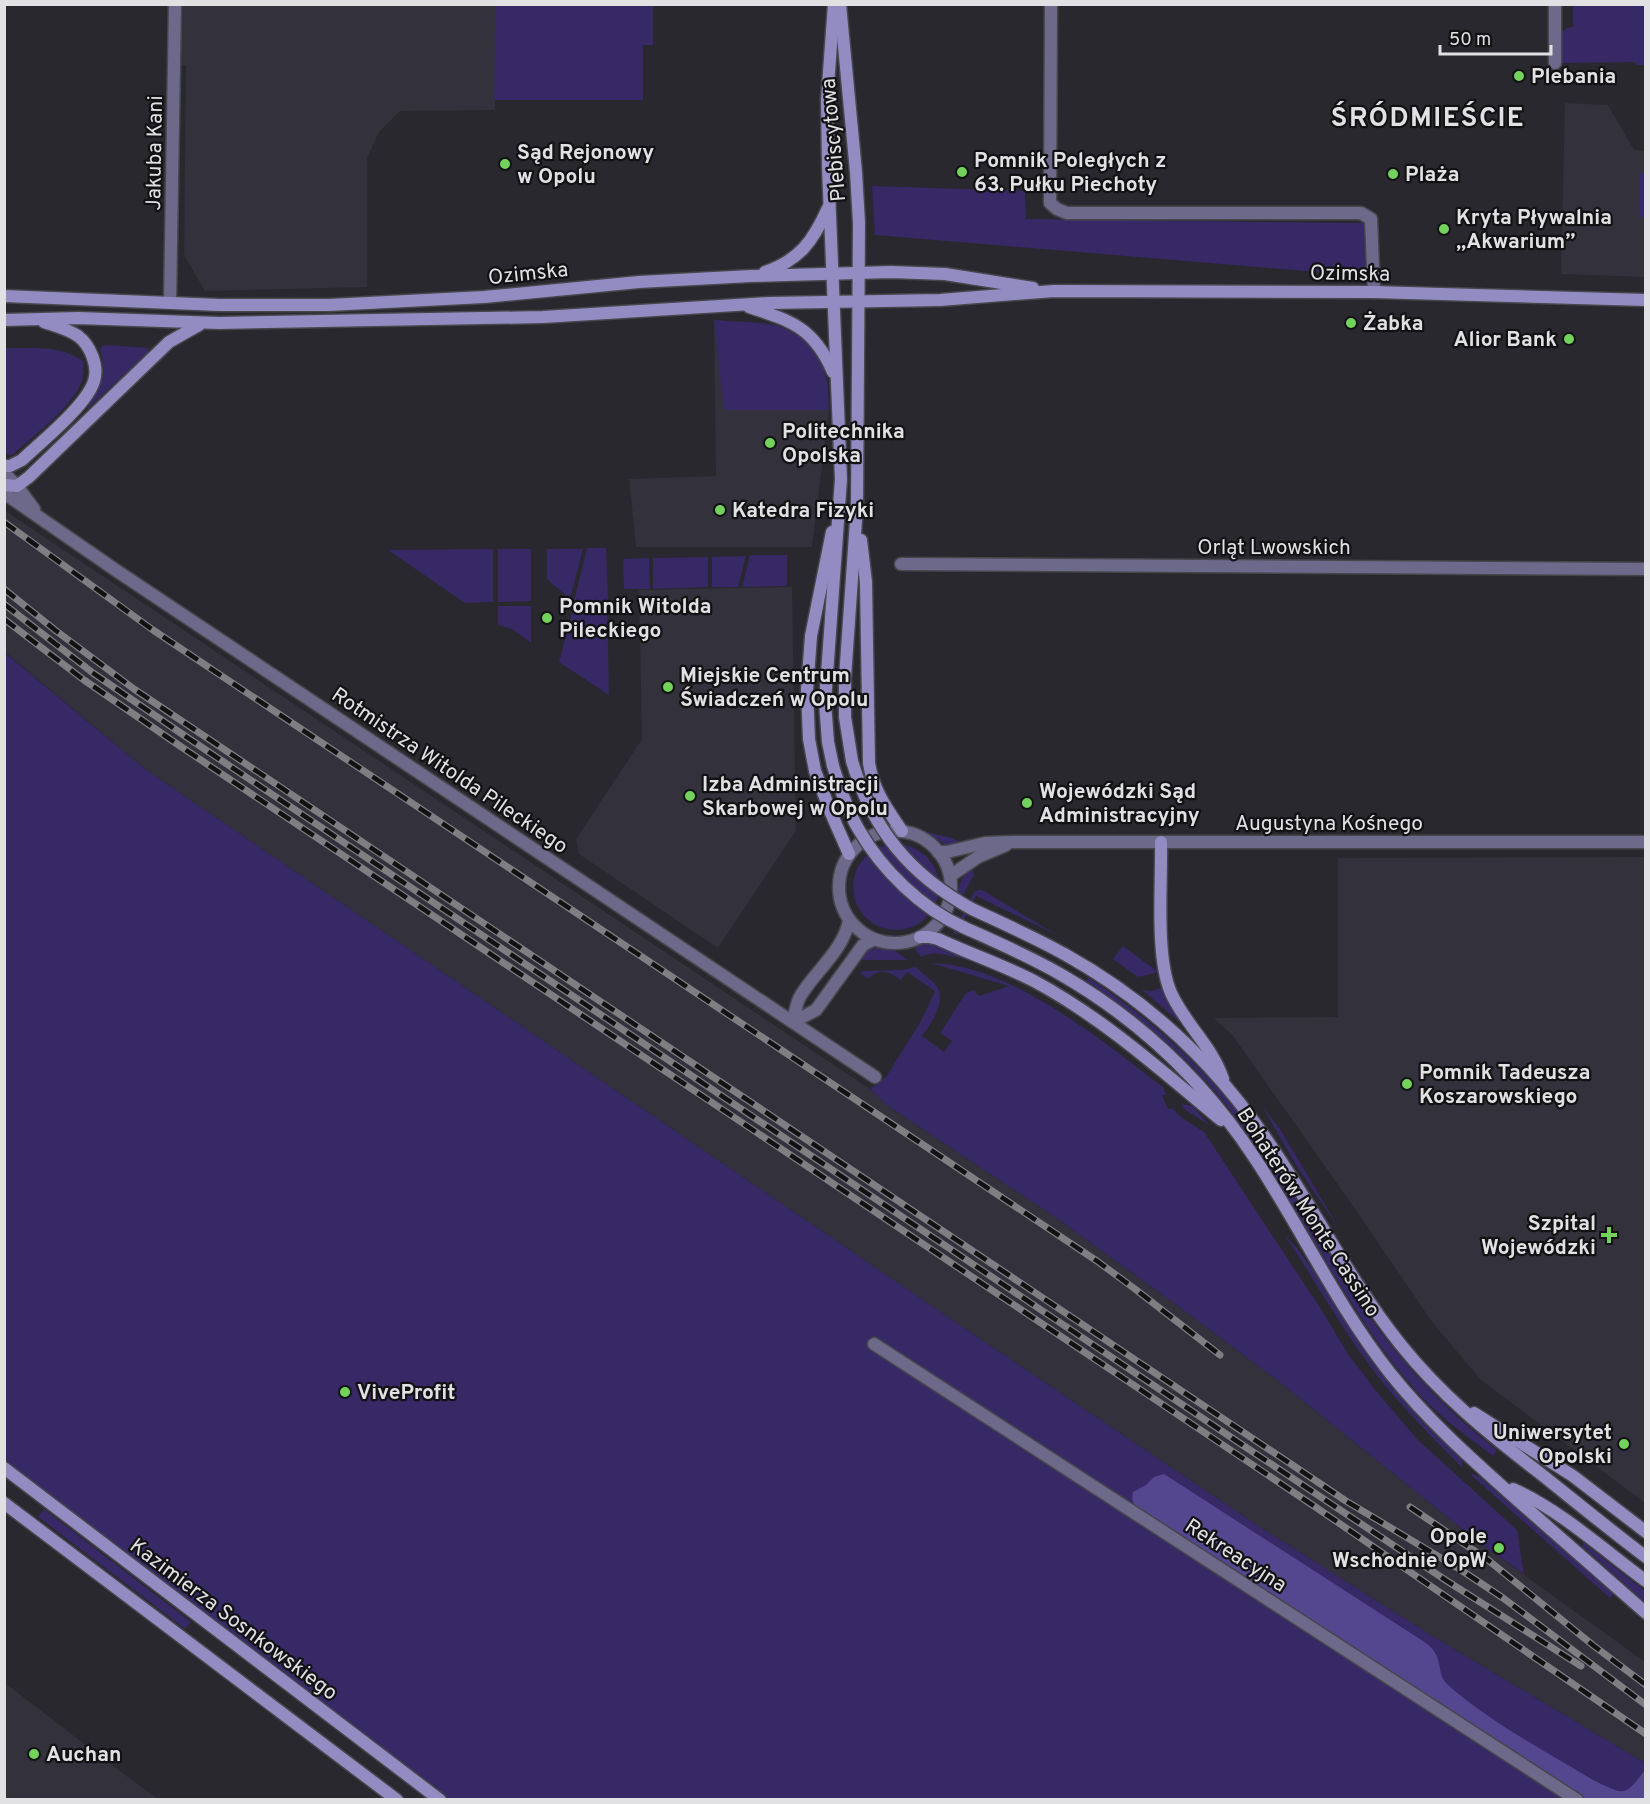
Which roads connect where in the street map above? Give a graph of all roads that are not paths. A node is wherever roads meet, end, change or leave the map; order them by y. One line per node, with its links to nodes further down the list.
1 (175, 4): 17 (street, Jakuba Kani)
2 (834, 4): 7 (main road, Plebiscytowa)
3 (840, 4): 9 (main road, Plebiscytowa)
4 (1051, 4): 12 (street)
5 (1555, 4): 6 (street)
6 (1555, 63)
7 (829, 204): 8 (main road, Plebiscytowa); 10 (main road)
8 (831, 273): 9 (main road, Ozimska); 10 (main road, Ozimska); 15 (main road, Bohaterów Monte Cassino)
9 (858, 273): 11 (main road, Ozimska); 16 (main road, Bohaterów Monte Cassino)
10 (751, 276): 17 (main road, Ozimska)
11 (1054, 291): 12 (main road, Ozimska); 16 (main road, Ozimska)
12 (1374, 292): 14 (main road, Ozimska)
13 (4, 296): 17 (main road, Ozimska)
14 (1646, 300)
15 (832, 301): 16 (main road, Ozimska); 18 (main road, Ozimska); 22 (main road, Bohaterów Monte Cassino)
16 (858, 301): 27 (main road, Bohaterów Monte Cassino)
17 (170, 302)
18 (742, 305): 21 (main road, Ozimska); 22 (main road)
19 (37, 319): 20 (main road, Ozimska); 21 (main road, Ozimska); 23 (main road)
20 (4, 320)
21 (202, 323): 25 (main road)
22 (837, 382): 28 (main road, Bohaterów Monte Cassino)
23 (4, 466)
24 (4, 473): 25 (street)
25 (11, 486): 29 (street)
26 (4, 493): 29 (street, Rotmistrza Witolda Pileckiego)
27 (857, 506): 32 (main road); 44 (main road, Bohaterów Monte Cassino, bridge)
28 (840, 508): 37 (main road); 45 (main road, Bohaterów Monte Cassino, bridge)
29 (38, 515): 42 (street, Rotmistrza Witolda Pileckiego)
30 (901, 564): 31 (street, Orląt Lwowskich)
31 (1646, 569)
32 (902, 831): 36 (street); 37 (street)
33 (1012, 842): 34 (street, Augustyna Kośnego); 36 (street, Augustyna Kośnego); 38 (street, Augustyna Kośnego)
34 (1161, 842): 35 (street, Augustyna Kośnego); 44 (main road)
35 (1646, 842)
36 (938, 852): 38 (street)
37 (849, 854): 39 (street)
38 (950, 876): 40 (street)
39 (849, 921): 41 (street); 42 (street)
40 (920, 937): 41 (street); 45 (main road)
41 (873, 940): 42 (street)
42 (793, 1022): 43 (street, Rotmistrza Witolda Pileckiego)
43 (875, 1077)
44 (1226, 1086): 47 (main road, Bohaterów Monte Cassino)
45 (1233, 1127): 49 (main road, Bohaterów Monte Cassino)
46 (874, 1344): 57 (street, Rekreacyjna)
47 (1451, 1400): 51 (main road); 52 (main road)
48 (4, 1468): 56 (main road, Kazimierza Sosnkowskiego)
49 (1498, 1482): 53 (main road); 54 (main road, Bohaterów Monte Cassino)
50 (4, 1503): 55 (main road)
51 (1646, 1532)
52 (1646, 1557)
53 (1646, 1581)
54 (1646, 1613)
55 (397, 1800)
56 (440, 1800)
57 (1577, 1800)

